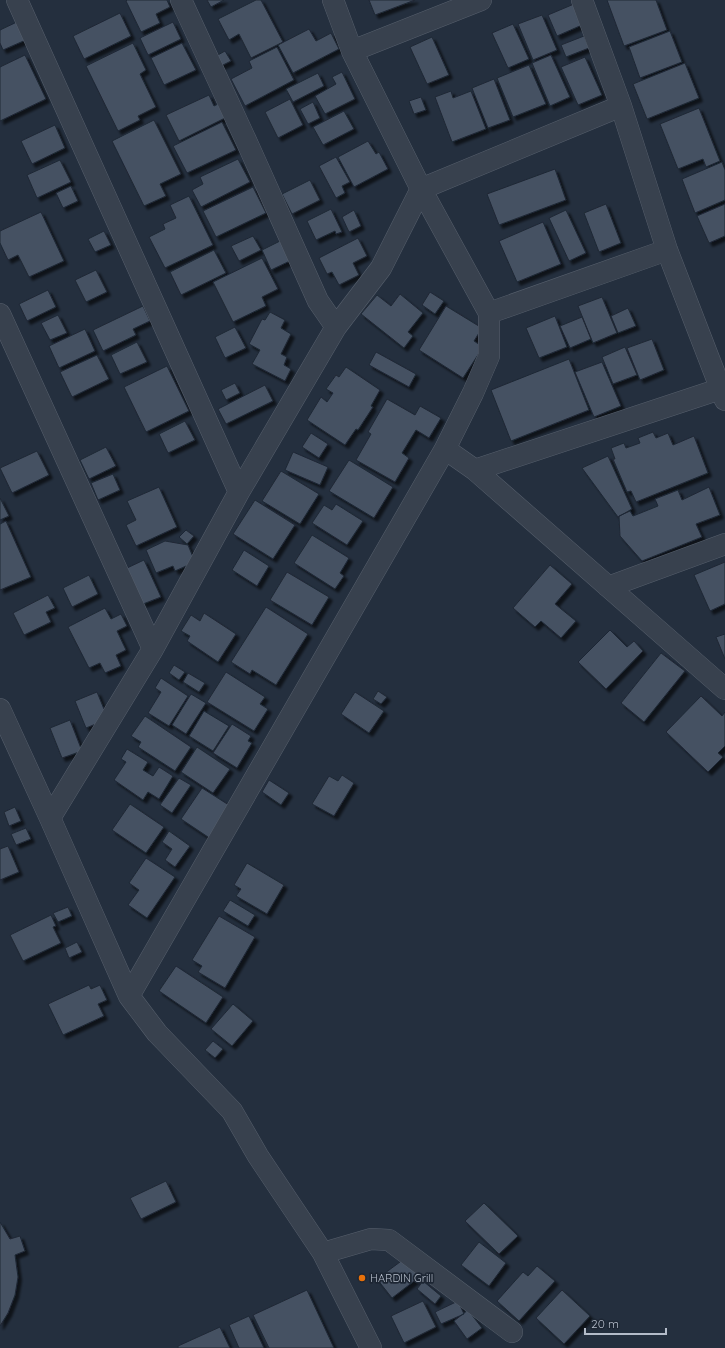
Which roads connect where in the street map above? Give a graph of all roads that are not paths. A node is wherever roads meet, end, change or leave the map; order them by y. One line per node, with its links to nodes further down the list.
1 (17, 0): 16 (street)
2 (181, 0): 12 (street)
3 (333, 0): 6 (street)
4 (481, 0): 6 (street)
5 (582, 0): 7 (street)
6 (352, 51): 8 (street)
7 (621, 106): 8 (street); 9 (street)
8 (421, 189): 10 (street); 12 (street)
9 (667, 250): 10 (street); 13 (street)
10 (490, 313): 14 (street)
11 (0, 314): 19 (street)
12 (336, 327): 16 (street)
13 (723, 394): 15 (street)
14 (445, 449): 15 (street); 23 (street)
15 (475, 470): 18 (street)
16 (239, 492): 19 (street)
17 (725, 544): 18 (street)
18 (608, 587): 20 (street)
19 (152, 649): 22 (street)
20 (725, 689)
21 (0, 709): 22 (street)
22 (50, 818): 23 (street)
23 (129, 996): 24 (street)
24 (323, 1253): 25 (street); 26 (street)
25 (512, 1332)
26 (371, 1348)

